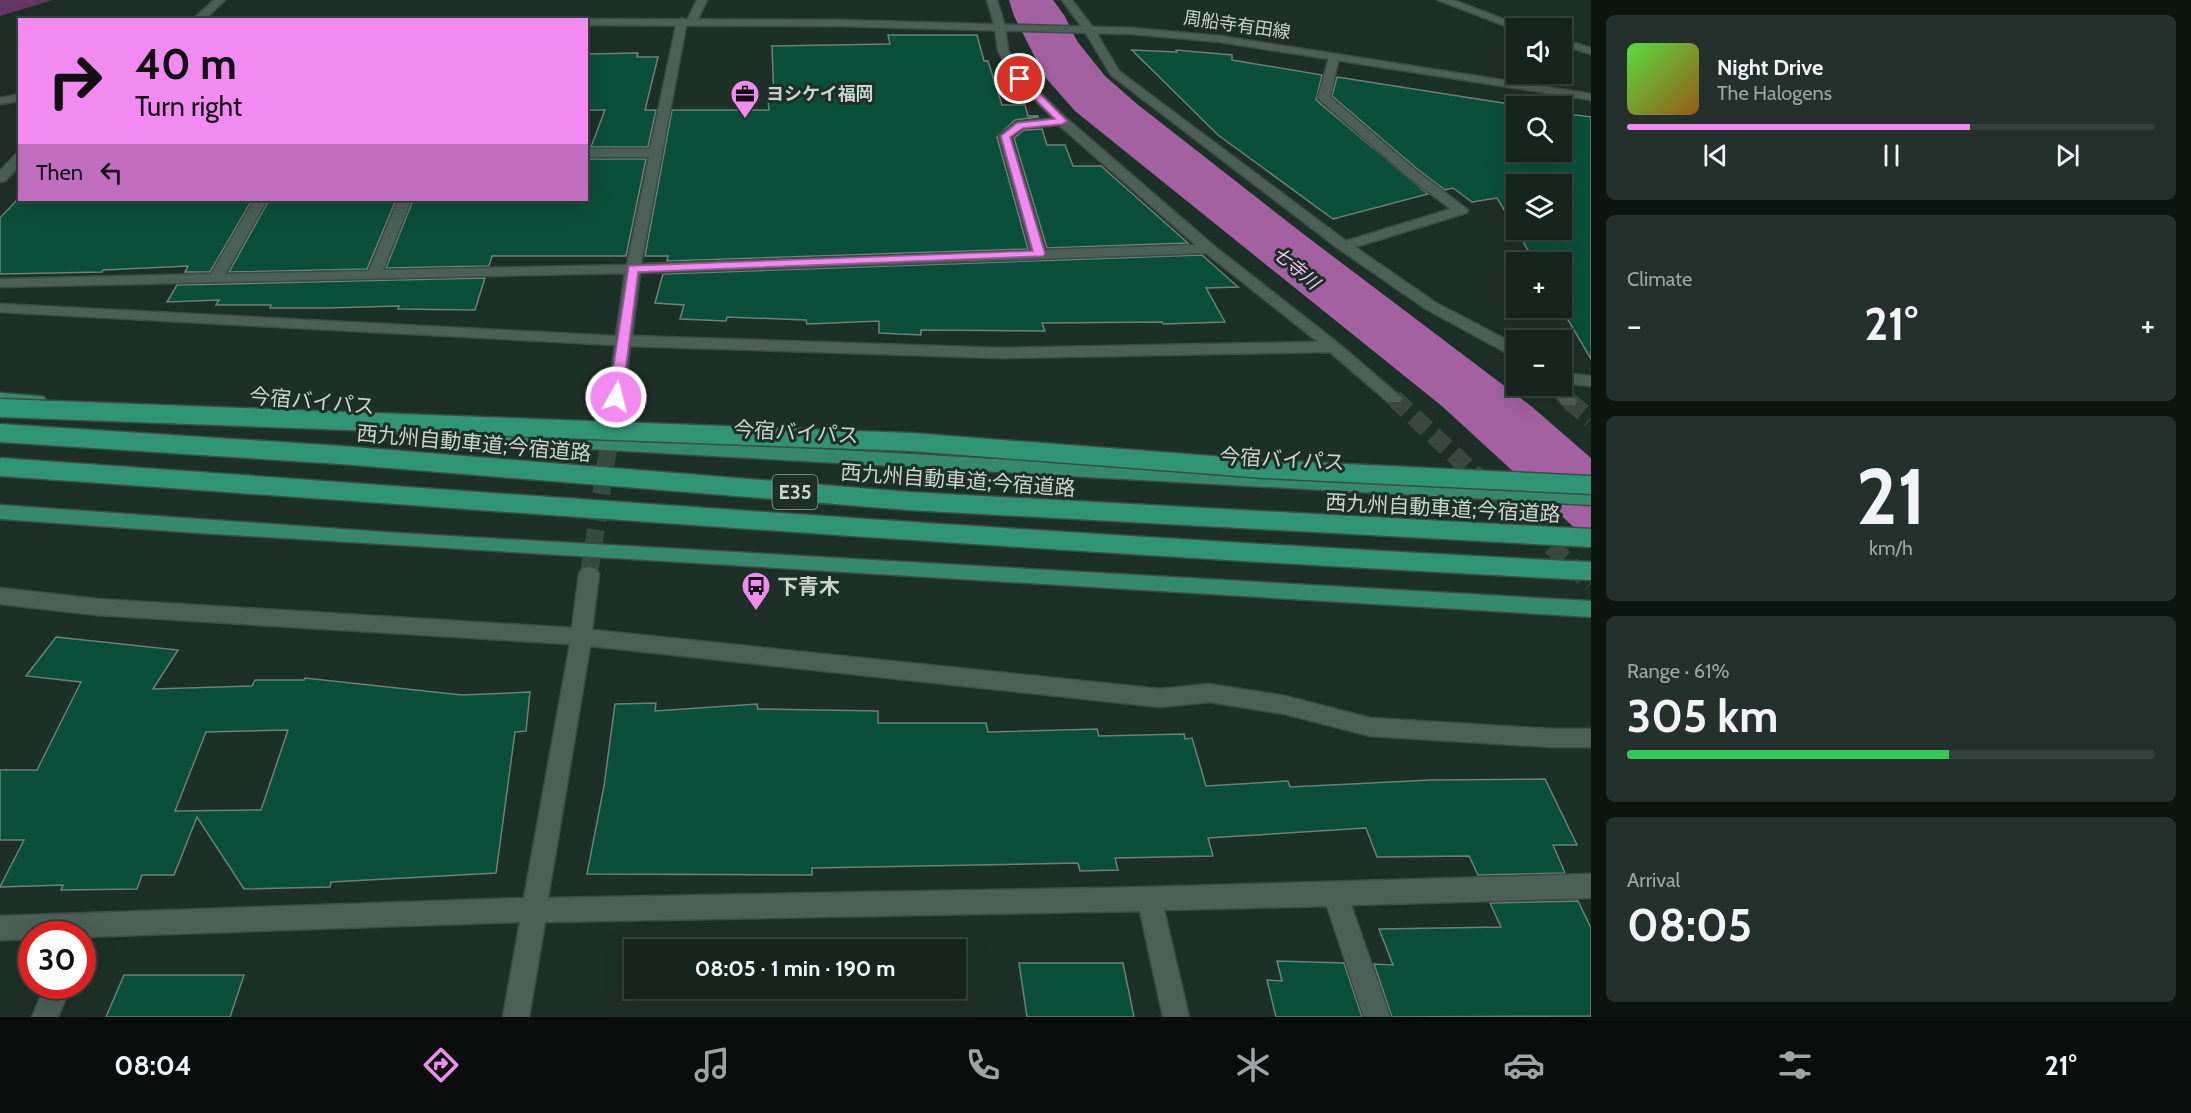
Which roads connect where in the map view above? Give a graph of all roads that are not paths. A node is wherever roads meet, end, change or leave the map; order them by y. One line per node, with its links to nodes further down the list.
1 (220, 0): 6 (street)
2 (702, 0): 7 (street)
3 (992, 0): 10 (street)
4 (1067, 0): 11 (street)
5 (1443, 0): 9 (street)
6 (199, 18)
7 (687, 21): 8 (street, 周船寺有田線); 10 (street, 周船寺有田線); 20 (street)
8 (588, 22)
9 (1506, 22)
10 (1000, 27): 11 (street, 周船寺有田線); 18 (street)
11 (1089, 29): 14 (street, 周船寺有田線); 25 (street)
12 (1572, 45): 13 (street)
13 (1591, 51)
14 (1334, 57): 15 (street, 周船寺有田線); 25 (street)
15 (1591, 97)
16 (18, 98): 17 (street)
17 (0, 101)
18 (1062, 121): 26 (street); 27 (street)
19 (588, 153): 20 (street)
20 (656, 153): 28 (street)
21 (18, 159): 22 (street)
22 (0, 178)
23 (260, 201): 30 (street)
24 (404, 201): 29 (street)
25 (1344, 246): 34 (street)
26 (1209, 249): 27 (street); 35 (street)
27 (1039, 254): 28 (street)
28 (633, 268): 29 (street); 33 (street)
29 (375, 273): 30 (street)
30 (217, 276): 31 (street)
31 (0, 283)
32 (0, 308): 33 (street)
33 (623, 341): 35 (street); 39 (street)
34 (1506, 345)
35 (1334, 347): 41 (street)
36 (1572, 379): 37 (street)
37 (1591, 381)
38 (1564, 396): 42 (street)
39 (616, 397)
40 (0, 398): 47 (highway, 今宿バイパス)
41 (1394, 398)
42 (1569, 401)
43 (0, 408): 46 (highway, bridge)
44 (0, 433): 49 (highway, 西九州自動車道;今宿道路 / E35, bridge)
45 (0, 467): 50 (highway, E35, bridge)
46 (1591, 485)
47 (1591, 499)
48 (0, 512): 53 (highway)
49 (1591, 538)
50 (1591, 571)
51 (589, 574): 54 (street)
52 (0, 596): 54 (street)
53 (1591, 609)
54 (580, 637): 55 (street); 59 (street)
55 (1591, 738)
56 (1591, 886): 57 (street)
57 (1335, 894): 58 (street); 67 (street)
58 (1149, 899): 59 (street); 66 (street)
59 (534, 910): 62 (street); 65 (street)
60 (0, 928): 61 (street)
61 (18, 928)
62 (96, 929)
63 (53, 999): 64 (street)
64 (45, 1017)
65 (516, 1017)
66 (1176, 1017)
67 (1377, 1017)

